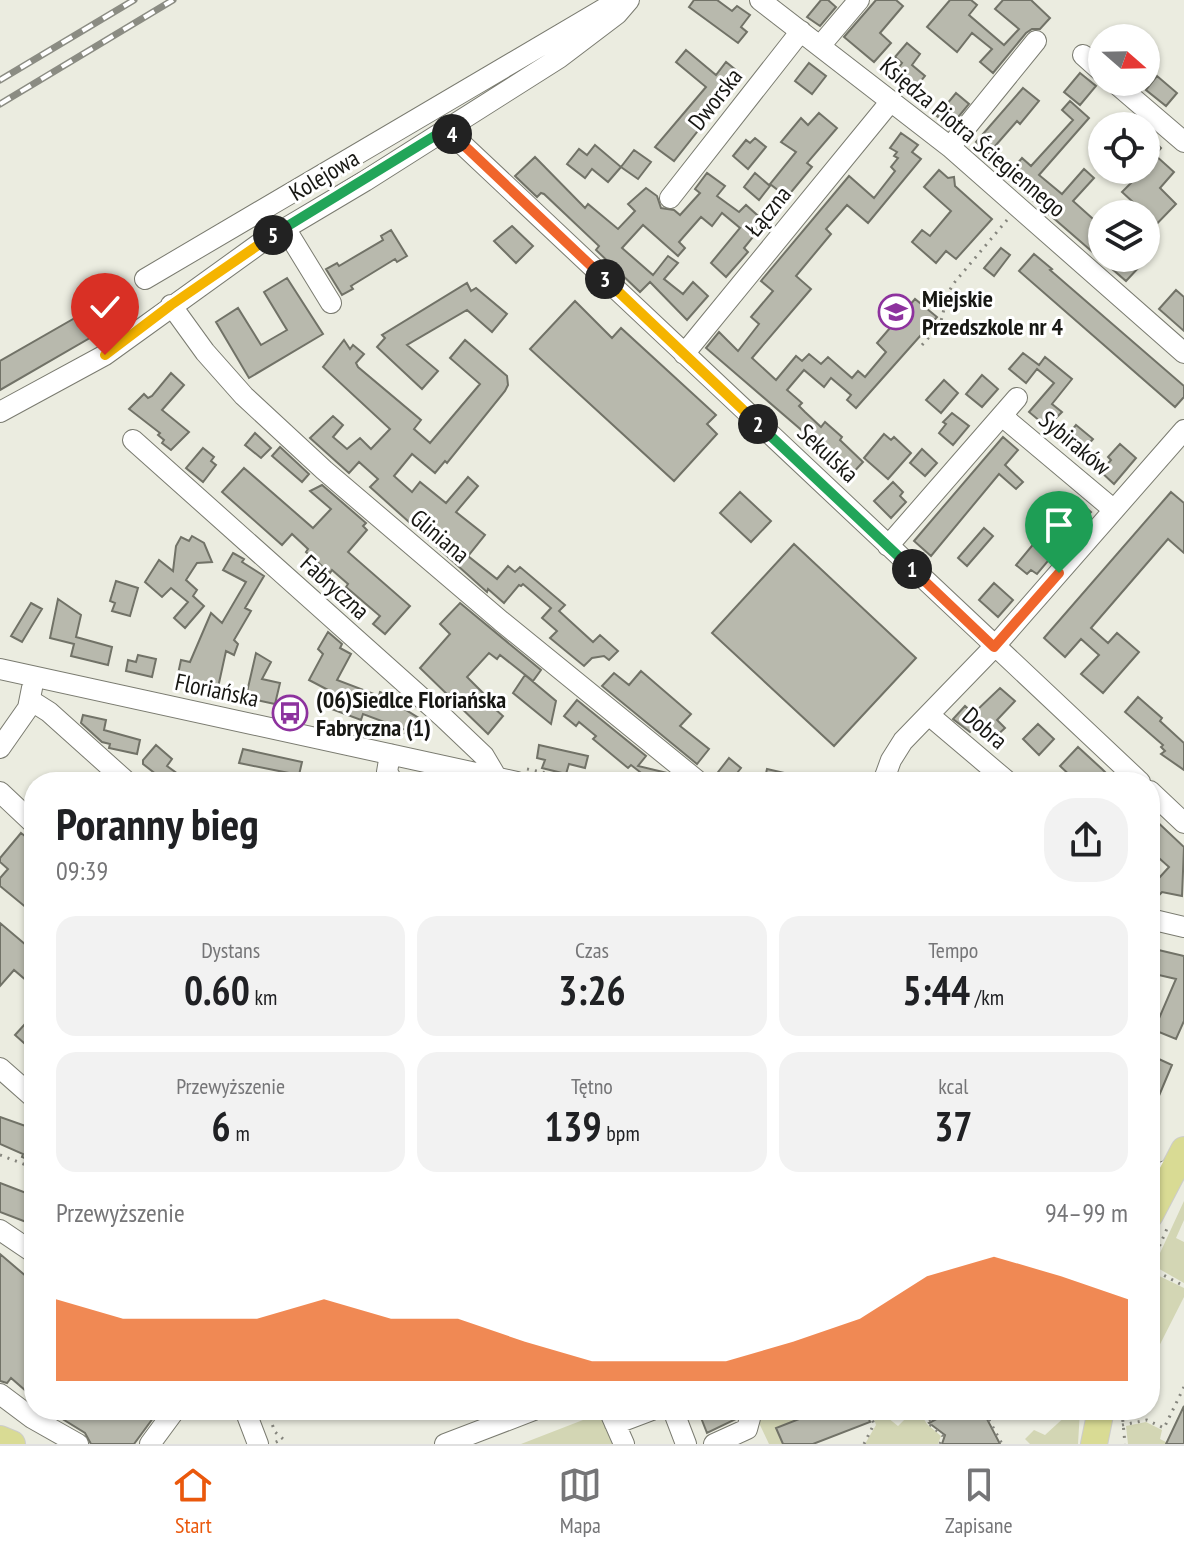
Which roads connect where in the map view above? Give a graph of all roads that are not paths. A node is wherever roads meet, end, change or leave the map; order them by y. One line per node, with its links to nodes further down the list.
1 (618, 0): 17 (street, Kolejowa)
2 (629, 0): 12 (street, Kolejowa)
3 (760, 0): 5 (street, Księdza Piotra Ściegiennego)
4 (859, 0): 7 (street)
5 (801, 31): 7 (street, Księdza Piotra Ściegiennego); 15 (street, Dworska)
6 (1036, 41): 14 (street)
7 (820, 46): 11 (street, Księdza Piotra Ściegiennego)
8 (1083, 55): 9 (street)
9 (1088, 59)
10 (1130, 96): 13 (street)
11 (891, 101): 14 (street, Księdza Piotra Ściegiennego); 21 (street, Łączna)
12 (446, 129): 16 (street, Kolejowa); 21 (street, Sekulska)
13 (1184, 142)
14 (950, 147): 20 (street, Księdza Piotra Ściegiennego)
15 (670, 198)
16 (285, 228): 18 (street); 19 (street, Kolejowa)
17 (145, 279)
18 (331, 303)
19 (171, 305): 23 (street, Kolejowa); 40 (street, Gliniana)
20 (1184, 353)
21 (684, 354): 28 (street, Sekulska)
22 (1017, 398): 24 (street)
23 (0, 412)
24 (1002, 416): 27 (street, Sybiraków); 28 (street)
25 (1184, 430): 27 (street)
26 (133, 440): 39 (street, Fabryczna)
27 (1114, 510): 29 (street)
28 (888, 546): 29 (street, Sekulska)
29 (994, 647): 33 (street); 43 (street, Sekulska)
30 (0, 669): 31 (street, Floriańska)
31 (35, 677): 32 (street); 35 (street, Floriańska)
32 (30, 700): 34 (street); 36 (street)
33 (929, 715): 41 (street); 42 (street, Dobra)
34 (0, 748)
35 (390, 754): 37 (street); 38 (street, Floriańska)
36 (116, 772)
37 (387, 772)
38 (471, 772)
39 (499, 772)
40 (687, 772)
41 (887, 772)
42 (996, 772)
43 (1129, 772)
44 (0, 792): 46 (street)
45 (1160, 800): 47 (street)
46 (24, 815)
47 (1184, 823)
48 (1160, 921): 49 (street)
49 (1184, 927)
50 (0, 1068): 51 (street)
51 (24, 1089)
52 (1182, 1161): 53 (street); 54 (main road)
53 (1160, 1172)
54 (1161, 1217)
55 (0, 1230): 56 (street)
56 (24, 1245)
57 (0, 1394): 58 (street)
58 (24, 1412)
59 (36, 1420): 69 (street)
60 (168, 1420): 70 (street)
61 (249, 1420): 71 (street)
62 (508, 1420): 72 (street)
63 (613, 1420): 73 (street)
64 (677, 1420): 74 (street)
65 (749, 1420): 75 (street)
66 (1108, 1422): 76 (main road)
67 (0, 1439): 68 (main road)
68 (12, 1444)
69 (78, 1444)
70 (150, 1444)
71 (258, 1444)
72 (447, 1444)
73 (624, 1444)
74 (686, 1444)
75 (714, 1444)
76 (1094, 1444)

